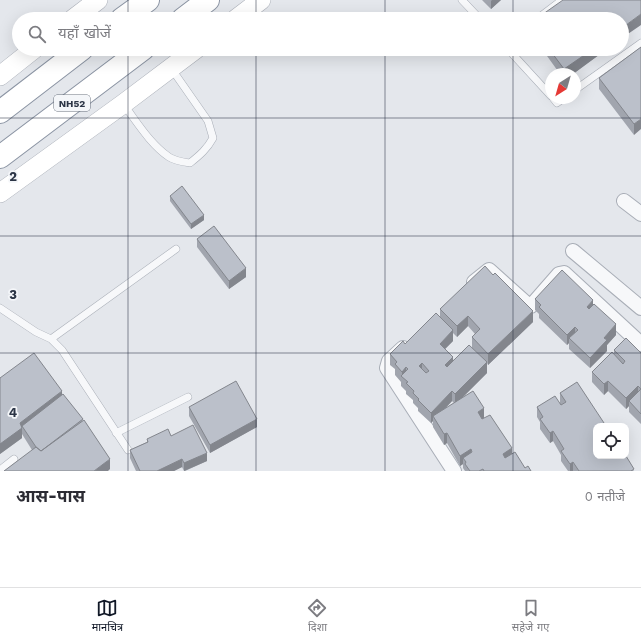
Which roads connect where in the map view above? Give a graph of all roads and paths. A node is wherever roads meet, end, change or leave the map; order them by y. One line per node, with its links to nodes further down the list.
1 (98, 0): 7 (street)
2 (148, 0): 8 (highway)
3 (208, 0): 9 (highway)
4 (261, 0): 10 (street)
5 (462, 0): 11 (lane)
6 (562, 0): 12 (lane)
7 (82, 12)
8 (132, 12)
9 (192, 12)
10 (245, 12)
11 (473, 12)
12 (547, 12)
13 (641, 43): 14 (lane)
14 (629, 52)
15 (25, 56): 22 (street)
16 (73, 56): 26 (highway)
17 (134, 56): 27 (highway, NH52)
18 (187, 56): 21 (street)
19 (514, 56): 24 (lane)
20 (623, 56): 23 (lane)
21 (171, 68): 25 (street); 25 (lane)
22 (0, 76)
23 (581, 86)
24 (545, 89)
25 (123, 104): 28 (street)
26 (0, 112)
27 (0, 157)
28 (0, 193)
29 (624, 200): 30 (street)
30 (641, 214)
31 (176, 249): 36 (lane)
32 (573, 251): 34 (street)
33 (464, 292): 38 (street)
34 (641, 308)
35 (0, 309): 36 (lane)
36 (51, 339): 40 (lane)
37 (412, 340): 44 (street)
38 (641, 344)
39 (188, 397): 40 (lane)
40 (116, 433): 41 (lane)
41 (128, 450)
42 (14, 459): 43 (lane)
43 (0, 470)
44 (454, 471)

